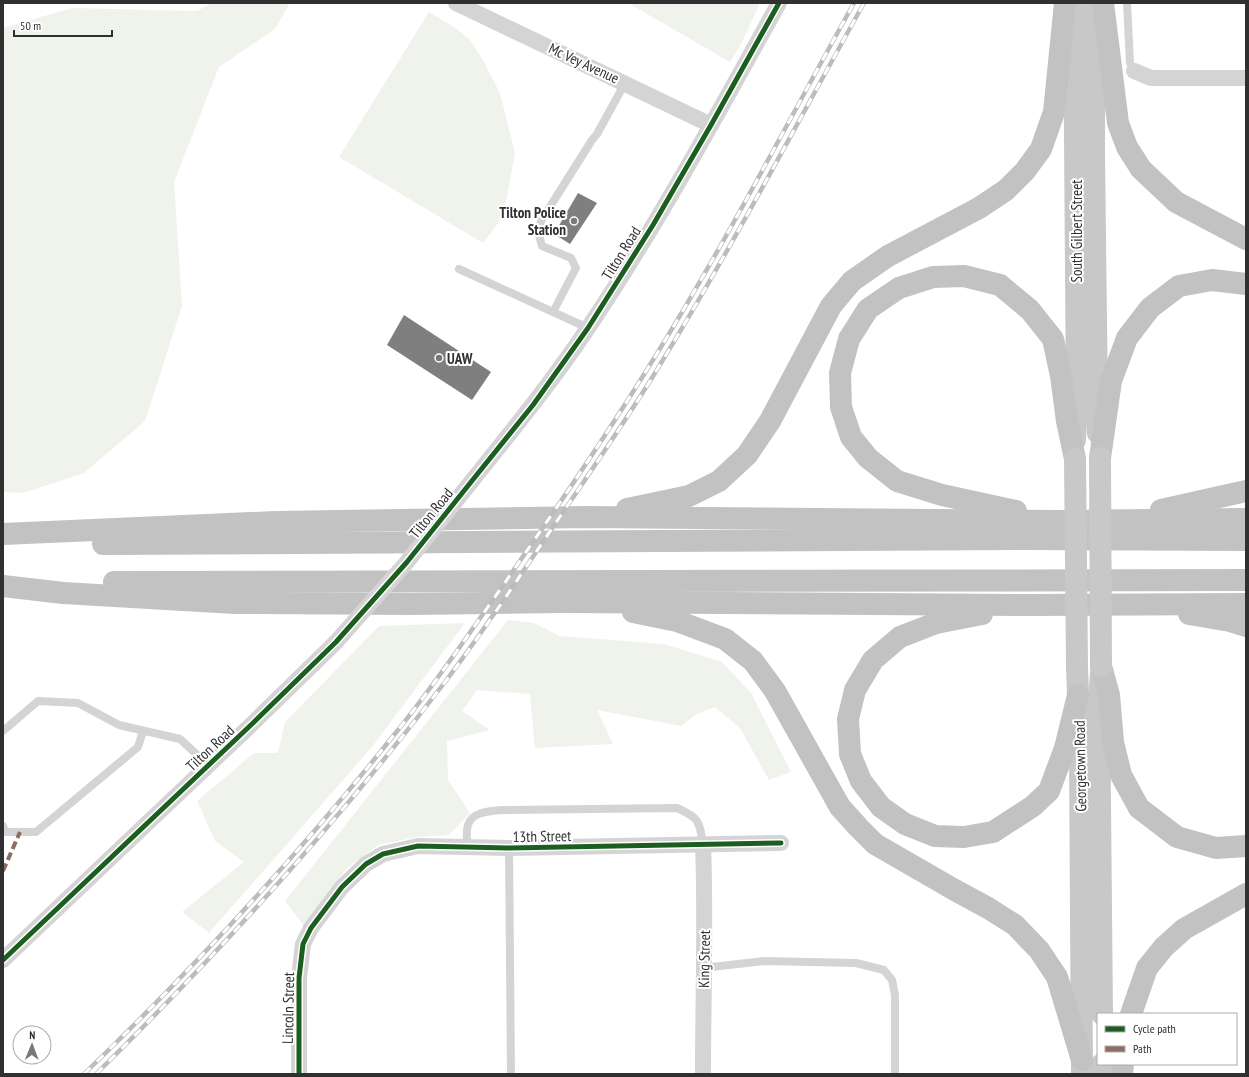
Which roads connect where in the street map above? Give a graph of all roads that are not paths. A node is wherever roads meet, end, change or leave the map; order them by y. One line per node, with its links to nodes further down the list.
1 (456, 3): 10 (street, Mc Vey Avenue)
2 (778, 3): 11 (street, Tilton Road)
3 (1065, 3): 20 (highway)
4 (1074, 3): 18 (main road, South Gilbert Street)
5 (1094, 3): 17 (main road, South Gilbert Street)
6 (1103, 3): 12 (highway)
7 (1127, 3): 8 (lane)
8 (1134, 71): 9 (street)
9 (1246, 78)
10 (625, 83): 11 (street, Mc Vey Avenue); 15 (lane)
11 (711, 125): 16 (street, Tilton Road)
12 (1246, 239)
13 (458, 270): 15 (lane)
14 (1246, 284): 17 (highway)
15 (554, 312): 16 (lane)
16 (588, 328): 39 (street, Tilton Road, bridge)
17 (1100, 458): 35 (main road, Georgetown Road, bridge)
18 (1075, 459): 23 (highway); 36 (main road, Georgetown Road, bridge)
19 (1246, 491): 22 (highway)
20 (585, 517): 23 (highway); 24 (highway)
21 (1246, 519): 22 (highway)
22 (1121, 520): 23 (highway)
23 (1060, 521)
24 (3, 534)
25 (1246, 540): 26 (highway)
26 (3, 544)
27 (1246, 580): 28 (highway)
28 (3, 582)
29 (3, 586): 30 (highway)
30 (561, 602): 33 (highway); 52 (highway)
31 (1135, 604): 32 (highway); 33 (highway); 34 (highway)
32 (1246, 604)
33 (1031, 605): 36 (highway)
34 (1246, 626)
35 (1101, 666): 43 (highway); 50 (main road, Georgetown Road)
36 (1078, 695): 52 (main road, Georgetown Road)
37 (3, 731): 38 (lane)
38 (143, 731): 39 (lane); 40 (lane)
39 (208, 765): 48 (street, Tilton Road)
40 (3, 826)
41 (781, 843): 42 (street, 13th Street)
42 (703, 844): 44 (lane); 45 (street, 13th Street); 49 (street, King Street)
43 (1246, 846)
44 (467, 847): 45 (street, 13th Street); 46 (street, 13th Street)
45 (509, 848): 54 (lane)
46 (383, 854): 53 (street, Lincoln Street)
47 (1246, 894): 51 (highway)
48 (3, 960)
49 (703, 968): 55 (street, King Street); 56 (lane)
50 (1102, 1013)
51 (1131, 1013)
52 (1089, 1066): 57 (main road, Georgetown Road)
53 (300, 1074)
54 (511, 1074)
55 (703, 1074)
56 (894, 1074)
57 (1102, 1074)

